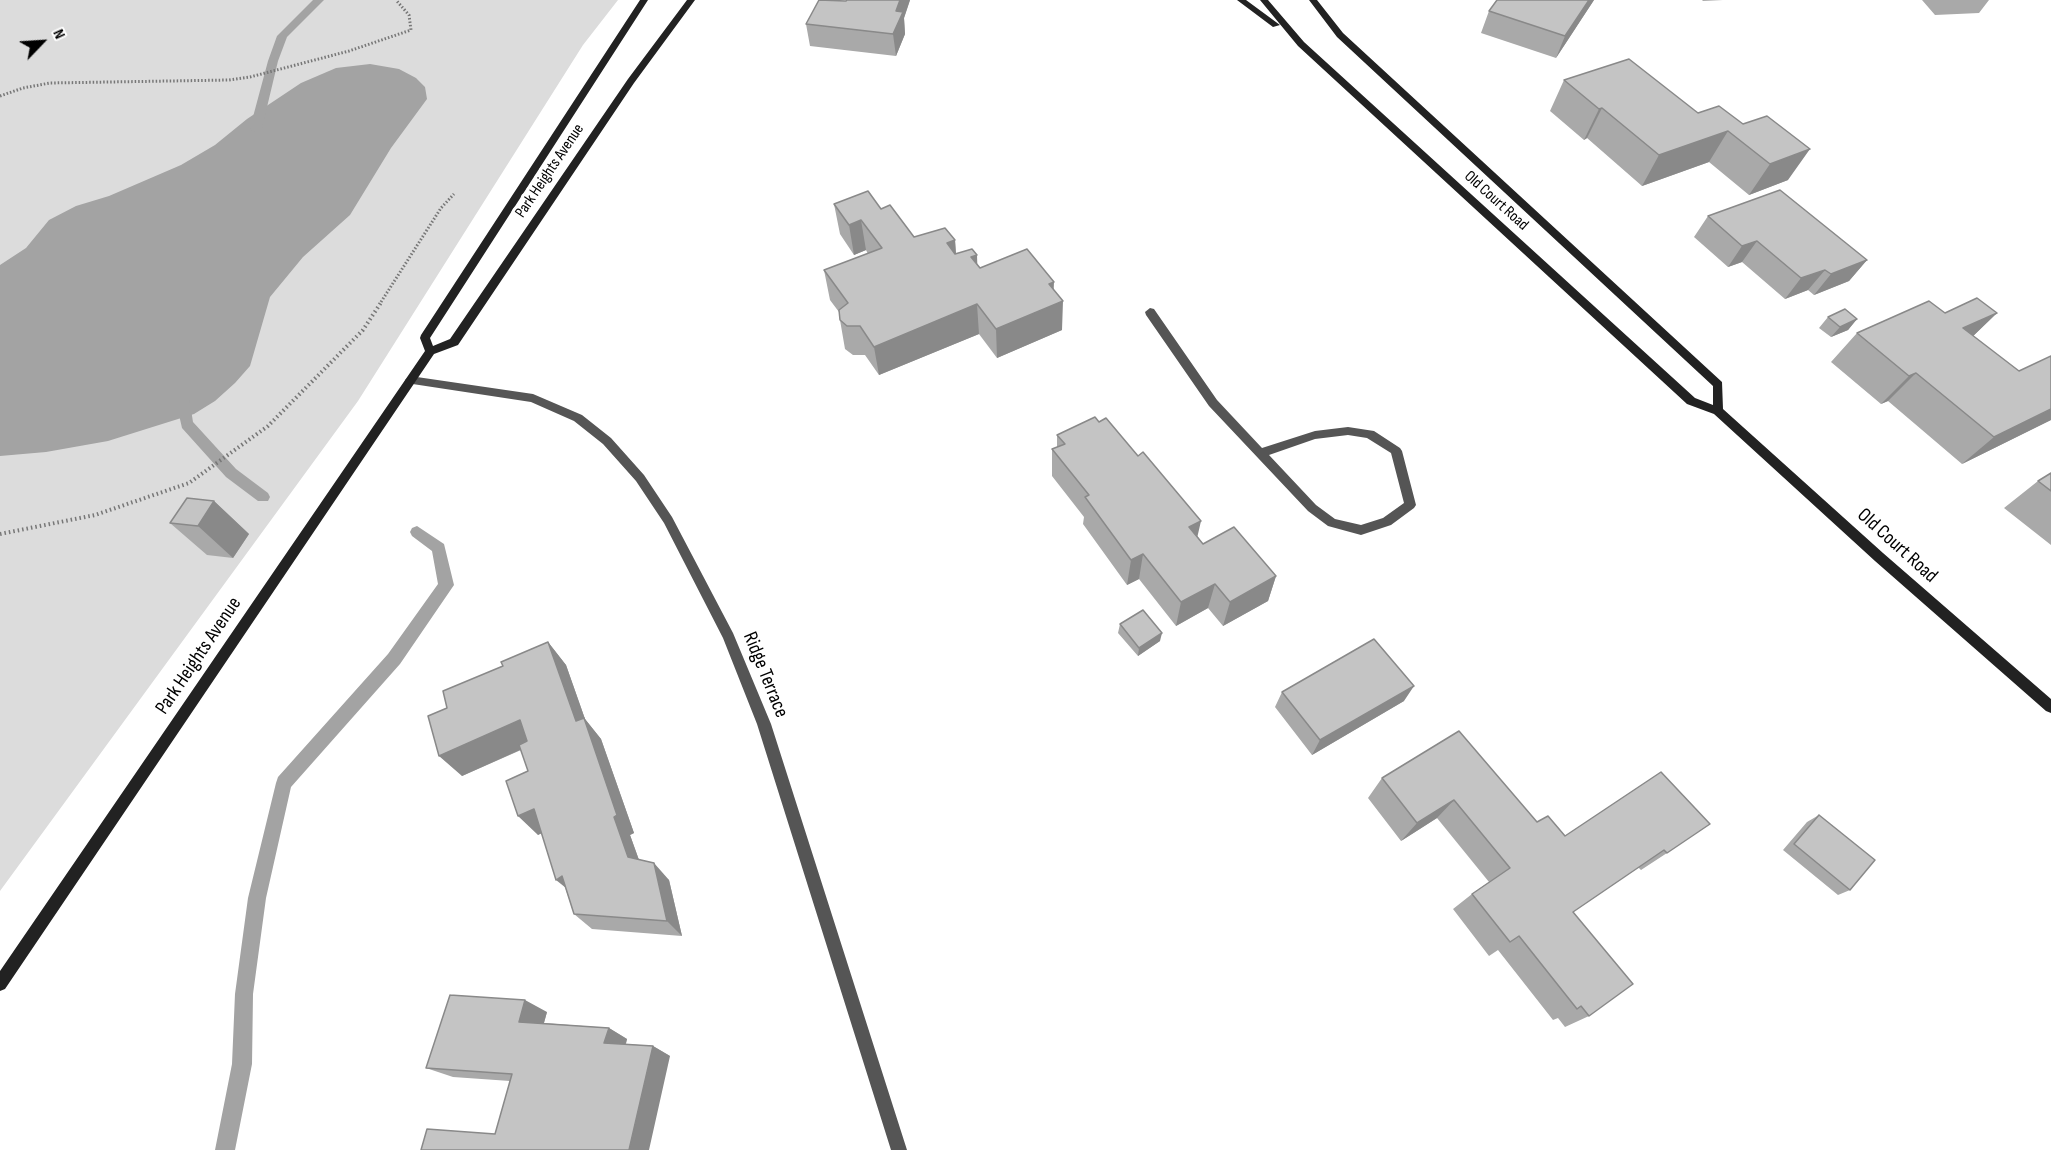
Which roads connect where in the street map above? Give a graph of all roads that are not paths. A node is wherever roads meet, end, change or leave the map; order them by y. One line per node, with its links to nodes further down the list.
1 (644, 0): 8 (main road, Park Heights Avenue)
2 (691, 0): 8 (main road, Park Heights Avenue)
3 (1241, 0): 6 (main road)
4 (1264, 0): 6 (main road, Old Court Road)
5 (1313, 0): 10 (main road, Old Court Road)
6 (1300, 44): 10 (main road, Old Court Road)
7 (1150, 312): 11 (street)
8 (430, 351): 9 (main road, Park Heights Avenue)
9 (410, 380): 13 (main road, Park Heights Avenue); 14 (street, Ridge Terrace)
10 (1718, 411): 12 (main road, Old Court Road)
11 (1260, 453): 11 (street)
12 (2051, 707)
13 (0, 984)
14 (899, 1150)

